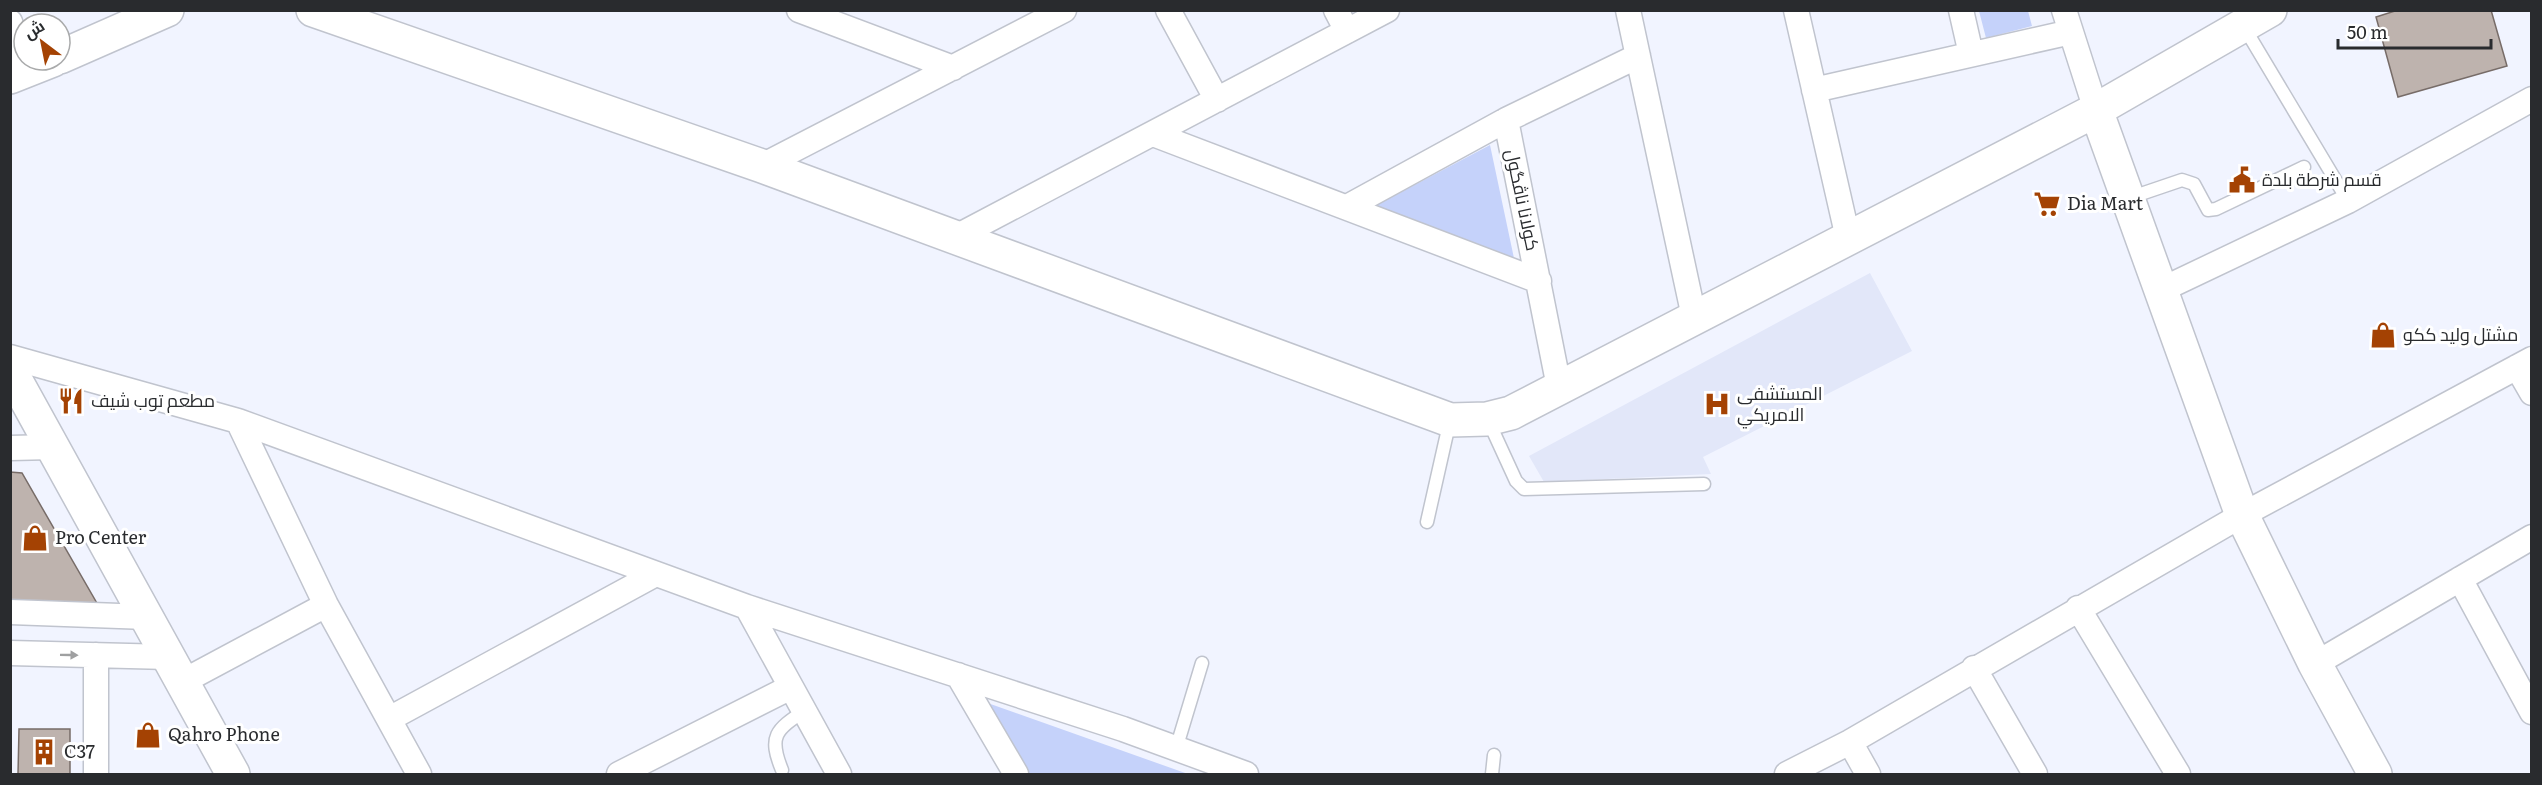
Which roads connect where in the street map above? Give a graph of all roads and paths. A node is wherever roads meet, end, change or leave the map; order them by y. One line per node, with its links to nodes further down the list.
1 (124, 10): 14 (street)
2 (166, 10): 15 (street)
3 (313, 10): 25 (street)
4 (799, 10): 18 (street)
5 (1064, 10): 18 (street)
6 (1168, 10): 21 (street)
7 (1387, 10): 12 (street)
8 (1628, 10): 17 (street)
9 (1796, 10): 19 (street)
10 (1961, 10): 16 (street)
11 (2257, 18): 22 (street); 28 (lane)
12 (1342, 21): 21 (street)
13 (2068, 21): 16 (street); 22 (street)
14 (72, 33)
15 (72, 52)
16 (1971, 54): 19 (street)
17 (1638, 56): 23 (street); 34 (street)
18 (953, 68): 25 (street)
19 (1814, 90): 31 (street)
20 (2532, 99): 28 (street)
21 (1216, 100): 24 (street)
22 (2096, 110): 27 (street); 31 (street)
23 (1506, 120): 29 (street); 32 (street, کولانا ناڤگول)
24 (1153, 134): 29 (street); 30 (street)
25 (762, 166): 30 (street)
26 (2304, 167): 27 (lane)
27 (2128, 198): 33 (street)
28 (2348, 201): 33 (street)
29 (1347, 207): 32 (street)
30 (954, 238): 41 (street)
31 (1848, 238): 34 (street)
32 (1539, 280): 38 (street, کولانا ناڤگول)
33 (2161, 290): 46 (street)
34 (1694, 317): 38 (street)
35 (10, 357): 42 (street)
36 (2524, 363): 39 (street); 46 (street)
37 (10, 370): 43 (street)
38 (1559, 387): 40 (street)
39 (2532, 393)
40 (1487, 419): 41 (street); 45 (lane)
41 (1450, 420): 47 (lane)
42 (238, 421): 49 (street); 51 (street)
43 (53, 447): 44 (street); 55 (street)
44 (10, 448)
45 (1704, 484)
46 (2242, 515): 53 (street); 59 (street)
47 (1427, 522)
48 (2532, 537): 50 (street)
49 (654, 574): 52 (street); 66 (street)
50 (2460, 579): 59 (street); 65 (street)
51 (327, 605): 61 (street); 66 (street)
52 (747, 608): 62 (street); 63 (street)
53 (2078, 609): 60 (street); 82 (street)
54 (10, 612): 55 (street)
55 (147, 617): 61 (street)
56 (10, 653): 57 (street, one-way to 57)
57 (96, 655): 61 (street); 71 (street)
58 (1202, 663): 68 (lane)
59 (2315, 664): 83 (street)
60 (1974, 668): 67 (street); 81 (street)
61 (176, 669): 72 (street)
62 (958, 675): 68 (street); 76 (street)
63 (791, 687): 64 (street); 74 (street)
64 (804, 711): 70 (lane); 75 (street)
65 (2532, 712)
66 (389, 719): 73 (street)
67 (1850, 742): 79 (street); 80 (street)
68 (1176, 749): 77 (street)
69 (1494, 755): 78 (lane)
70 (782, 770)
71 (96, 774)
72 (233, 774)
73 (419, 774)
74 (619, 774)
75 (839, 774)
76 (1016, 774)
77 (1246, 774)
78 (1492, 774)
79 (1787, 774)
80 (1868, 774)
81 (2035, 774)
82 (2178, 774)
83 (2375, 774)

